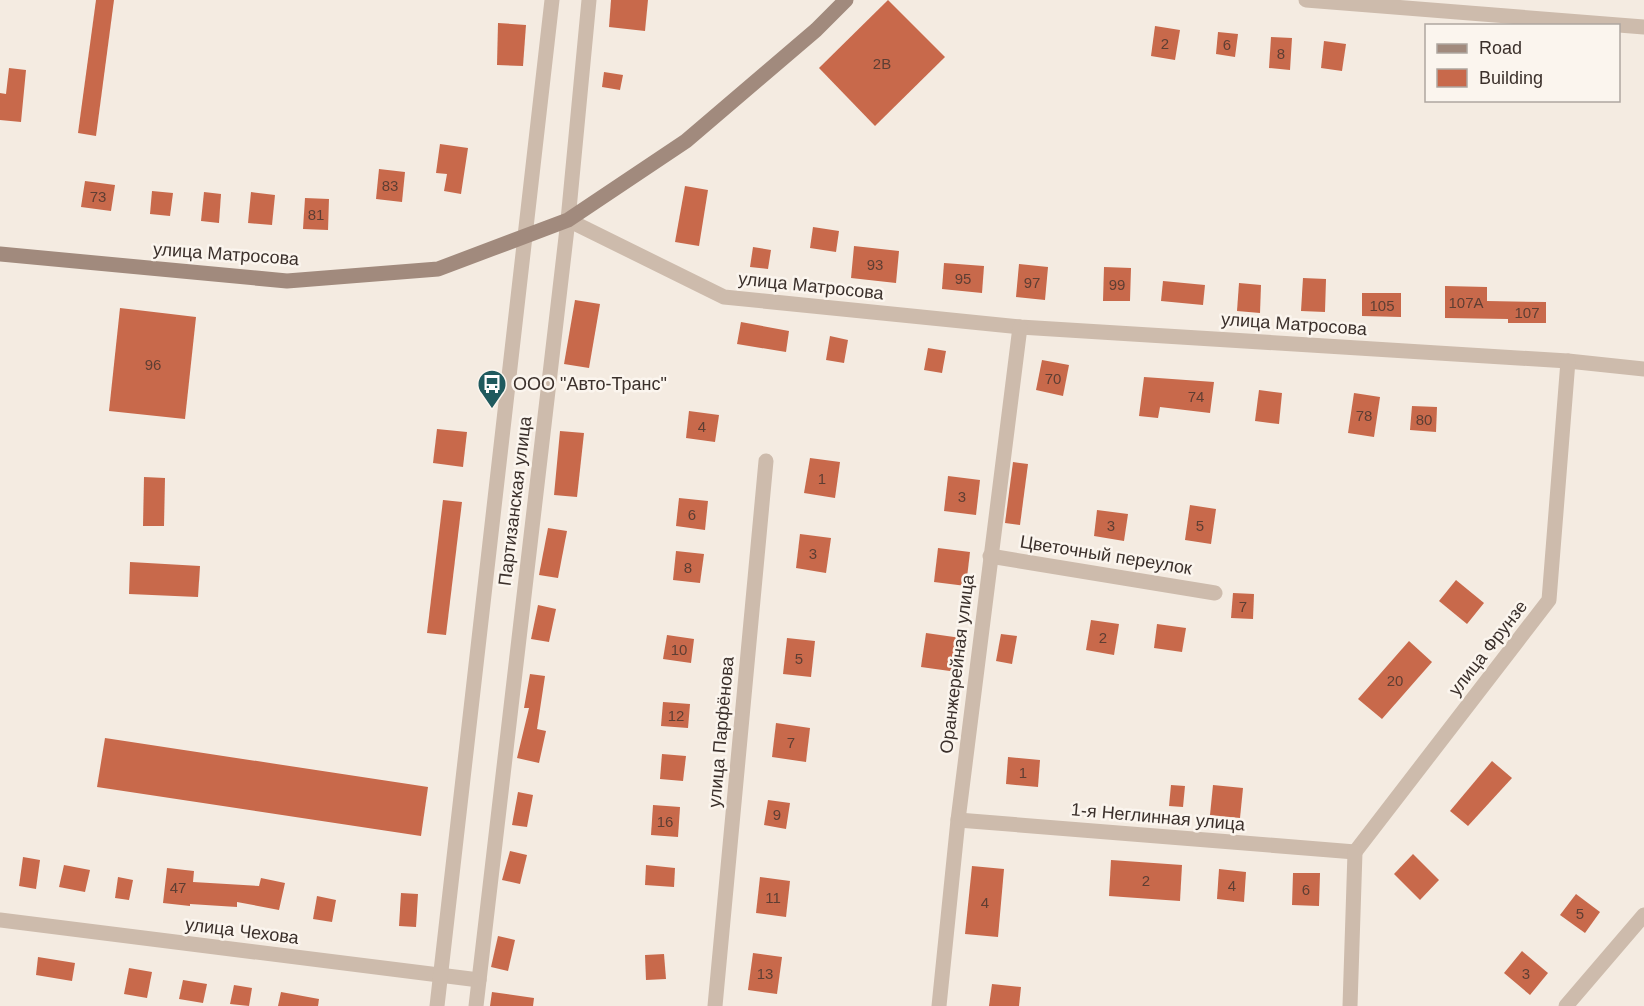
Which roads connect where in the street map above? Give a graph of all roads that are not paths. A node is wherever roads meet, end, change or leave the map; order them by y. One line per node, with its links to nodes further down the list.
1 (552, 0): 9 (street)
2 (589, 0): 8 (street, Партизанская улица)
3 (846, 0): 8 (main road)
4 (1306, 0): 5 (street)
5 (1606, 24)
6 (1620, 25): 7 (street)
7 (1644, 27)
8 (568, 220): 9 (main road, улица Матросова); 11 (street, улица Матросова); 22 (street, Партизанская улица)
9 (526, 235): 10 (main road, улица Матросова); 21 (street)
10 (0, 254)
11 (1020, 327): 12 (street, улица Матросова); 15 (street, Оранжерейная улица)
12 (1568, 361): 13 (street, улица Матросова); 18 (street, улица Фрунзе)
13 (1644, 369)
14 (766, 461): 25 (street, улица Парфёнова)
15 (990, 556): 16 (street, Цветочный переулок); 17 (street, Оранжерейная улица)
16 (1215, 593)
17 (958, 820): 18 (street, 1-я Неглинная улица); 26 (street, Оранжерейная улица)
18 (1355, 852): 27 (street)
19 (1644, 915): 28 (street)
20 (0, 920): 21 (street, улица Чехова)
21 (439, 976): 22 (street, улица Чехова); 23 (street)
22 (479, 980): 24 (street, Партизанская улица)
23 (437, 1006)
24 (476, 1006)
25 (715, 1006)
26 (939, 1006)
27 (1350, 1006)
28 (1566, 1006)

